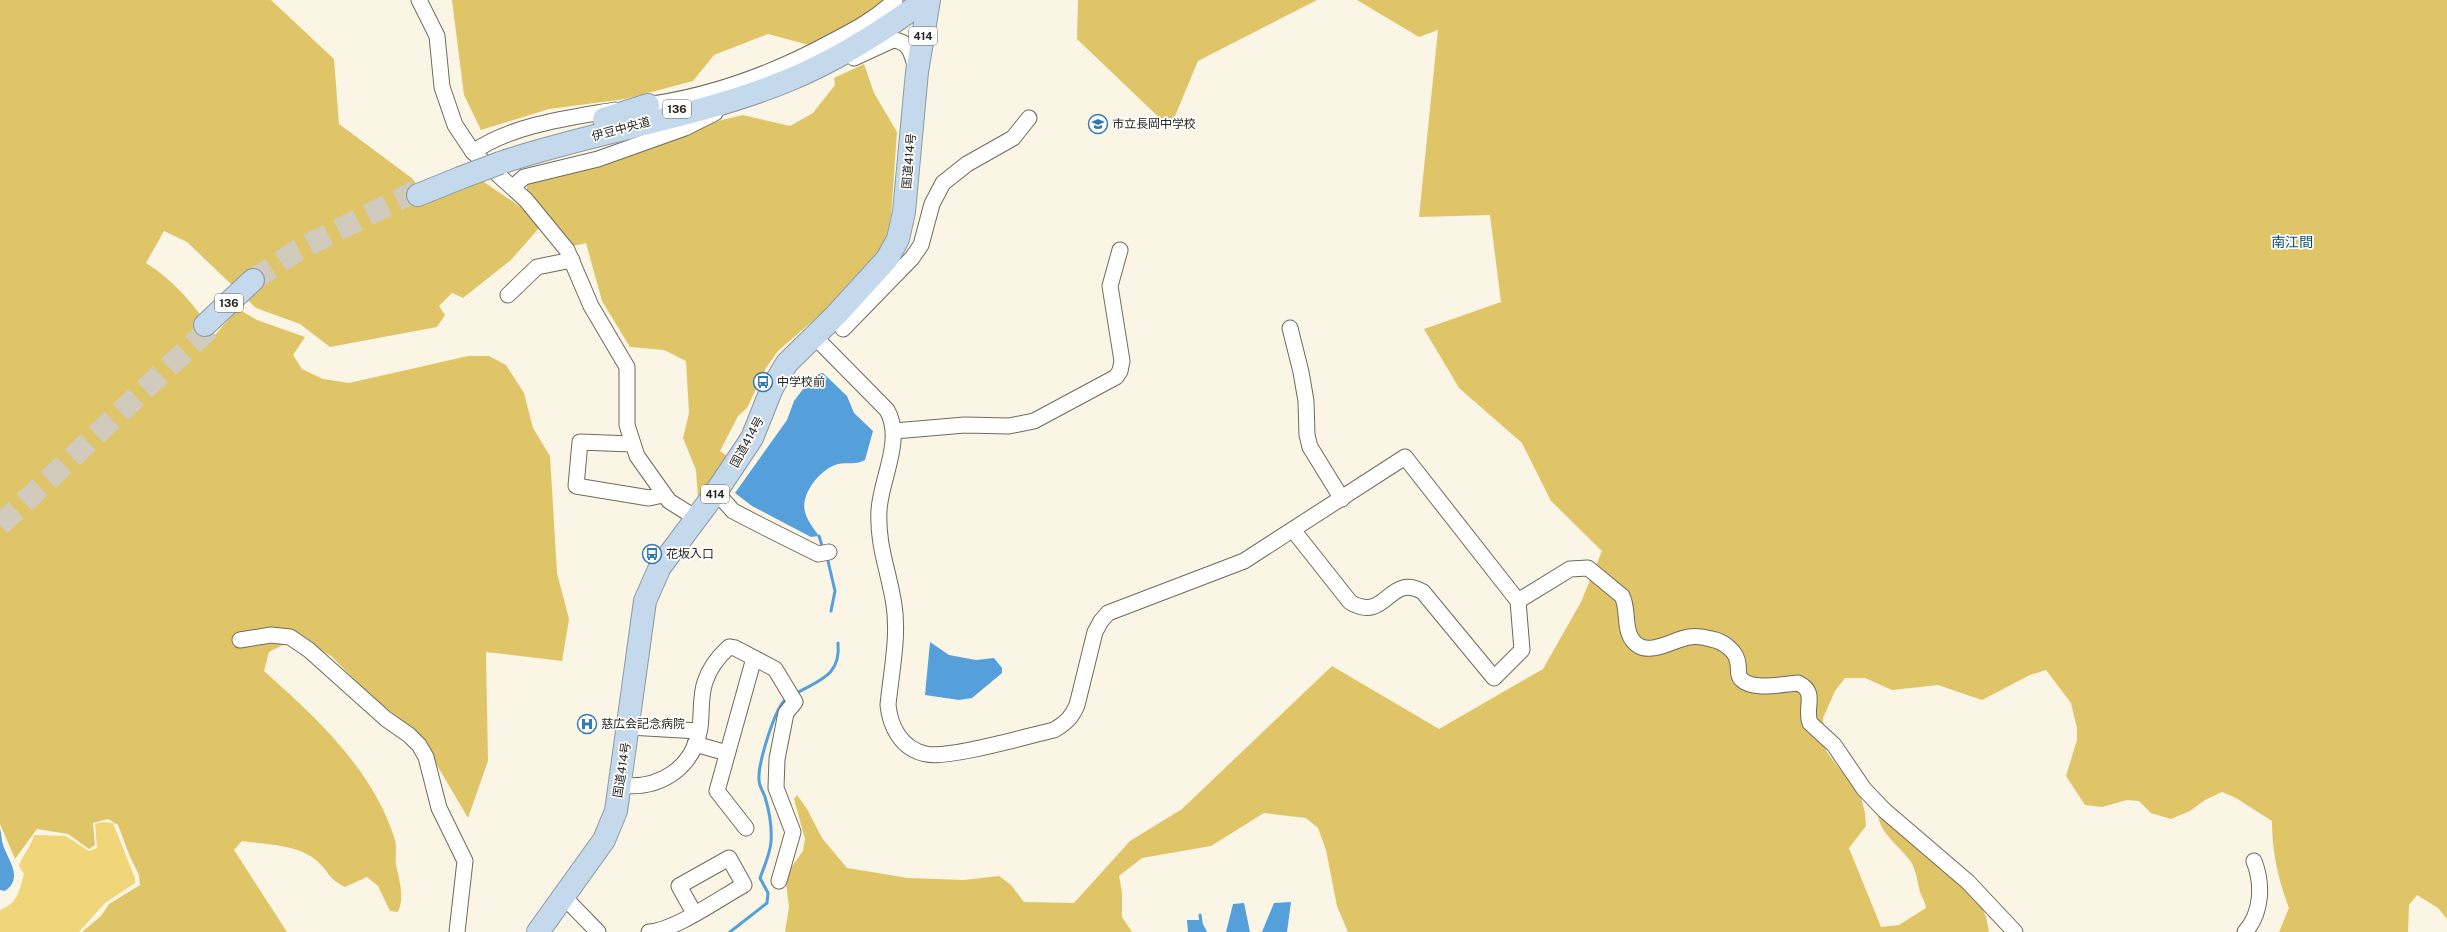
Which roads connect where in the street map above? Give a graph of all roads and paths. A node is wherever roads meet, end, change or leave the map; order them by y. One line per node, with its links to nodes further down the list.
1 (419, 0): 10 (street)
2 (895, 0): 4 (street)
3 (923, 1): 4 (highway, 伊豆中央道 / 136); 5 (highway, 国道414号 / 414)
4 (851, 45): 5 (street); 6 (street); 7 (street); 9 (highway, 伊豆中央道 / 136); 11 (highway, 伊豆中央道 / 136)
5 (917, 72): 21 (highway, 国道414号 / 414)
6 (648, 105): 10 (street); 11 (highway)
7 (714, 114): 9 (highway); 12 (street)
8 (1029, 118): 20 (street)
9 (572, 142): 11 (highway, 伊豆中央道 / 136)
10 (473, 152): 12 (street)
11 (501, 159): 13 (highway, 伊豆中央道 / 136, bridge)
12 (513, 187): 15 (street)
13 (417, 193)
14 (1120, 250): 22 (street)
15 (572, 260): 17 (street); 23 (street)
16 (254, 282): 18 (highway, 136)
17 (508, 295)
18 (207, 327)
19 (1290, 328): 26 (street)
20 (843, 329)
21 (814, 336): 22 (street); 24 (highway, 国道414号 / 414)
22 (894, 431): 28 (street)
23 (632, 444): 25 (street); 25 (street)
24 (716, 492): 27 (highway, 国道414号 / 414); 29 (street)
25 (663, 494): 27 (street)
26 (1342, 499): 28 (street); 30 (street)
27 (696, 518): 33 (highway, 国道414号 / 414)
28 (1293, 530): 30 (street)
29 (829, 552)
30 (1518, 601): 46 (street)
31 (240, 640): 42 (street)
32 (754, 658): 34 (street); 35 (street); 39 (street)
33 (629, 727): 34 (street); 36 (highway, 国道414号 / 414)
34 (697, 738): 35 (street); 36 (street)
35 (727, 753): 37 (street)
36 (620, 785): 40 (highway, 国道414号 / 414)
37 (746, 828)
38 (2254, 861): 47 (street)
39 (779, 881)
40 (563, 896): 43 (highway, 国道414号 / 414); 44 (street)
41 (694, 913): 45 (street)
42 (457, 932)
43 (538, 932)
44 (598, 932)
45 (649, 932)
46 (2015, 932)
47 (2245, 932)

